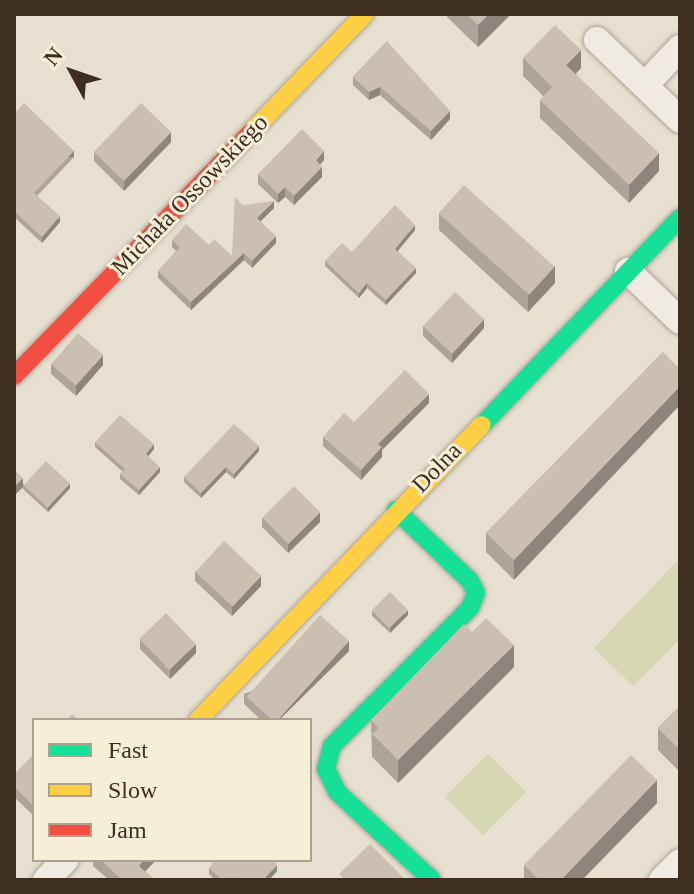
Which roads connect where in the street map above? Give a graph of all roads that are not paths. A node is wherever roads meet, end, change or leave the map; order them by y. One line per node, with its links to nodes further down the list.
1 (365, 14): 9 (street, Michała Ossowskiego)
2 (597, 40): 4 (street)
3 (680, 48): 4 (street)
4 (645, 85): 5 (street)
5 (680, 120)
6 (680, 218): 7 (street, Dolna)
7 (628, 271): 8 (street); 10 (street, Dolna)
8 (680, 321)
9 (14, 376)
10 (396, 510): 11 (street, Dolna); 15 (street)
11 (200, 718)
12 (63, 862): 14 (street)
13 (680, 862): 16 (street)
14 (46, 880)
15 (432, 880)
16 (662, 880)

